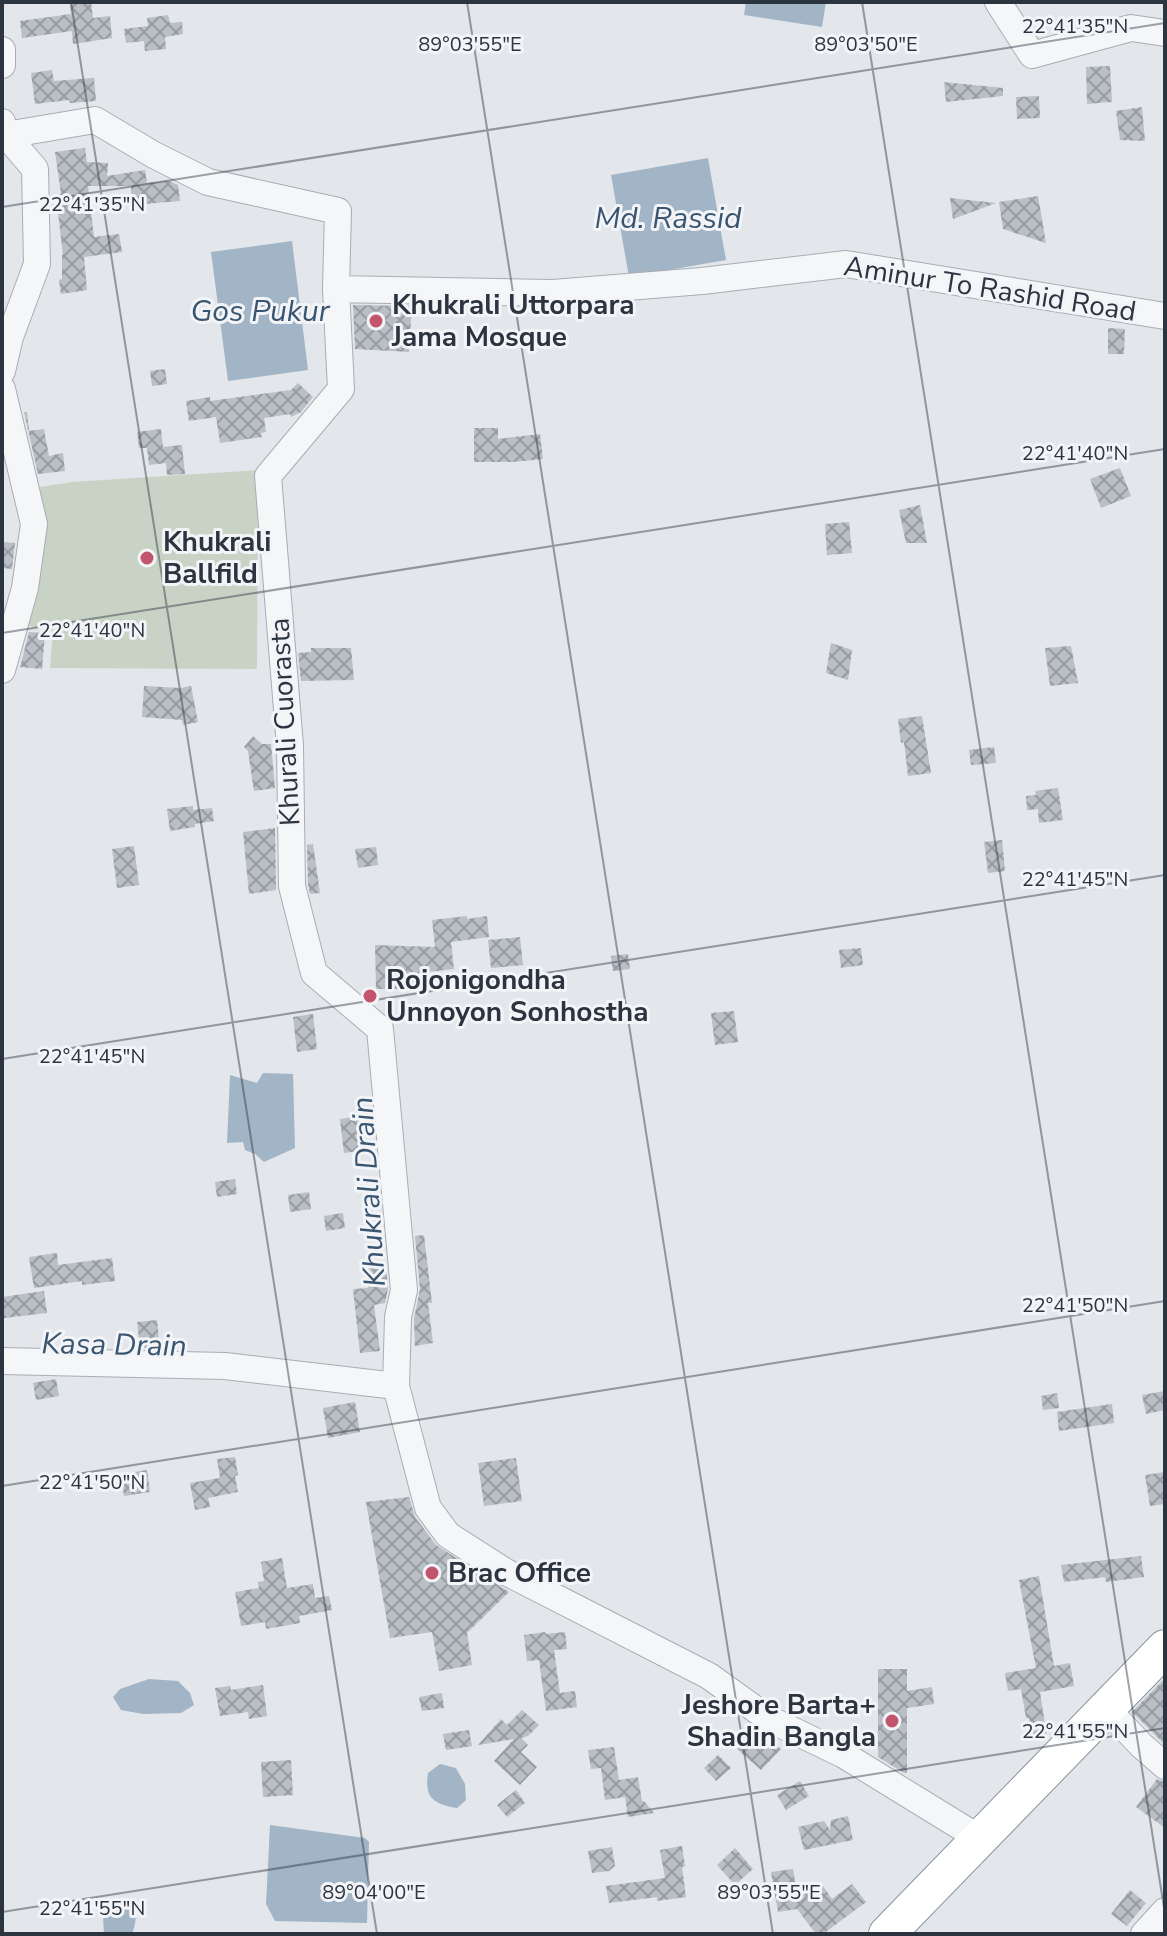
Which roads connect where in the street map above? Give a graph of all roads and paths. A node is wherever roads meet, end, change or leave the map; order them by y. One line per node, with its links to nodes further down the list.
1 (998, 2): 2 (street)
2 (1165, 33)
3 (2, 50): 4 (street)
4 (2, 65)
5 (3, 131): 6 (street, Khurali Cuorasta); 8 (street)
6 (336, 289): 7 (street, Aminur To Rashid Road); 12 (street, Khurali Cuorasta)
7 (1165, 316)
8 (2, 371)
9 (2, 389): 10 (street)
10 (2, 670)
11 (2, 1361): 12 (street)
12 (396, 1386): 16 (street, Khurali Cuorasta)
13 (1165, 1648): 14 (highway)
14 (1106, 1708): 15 (street); 16 (highway)
15 (1165, 1766)
16 (979, 1838): 18 (highway)
17 (1165, 1911): 19 (street)
18 (887, 1934)
19 (1144, 1934)

